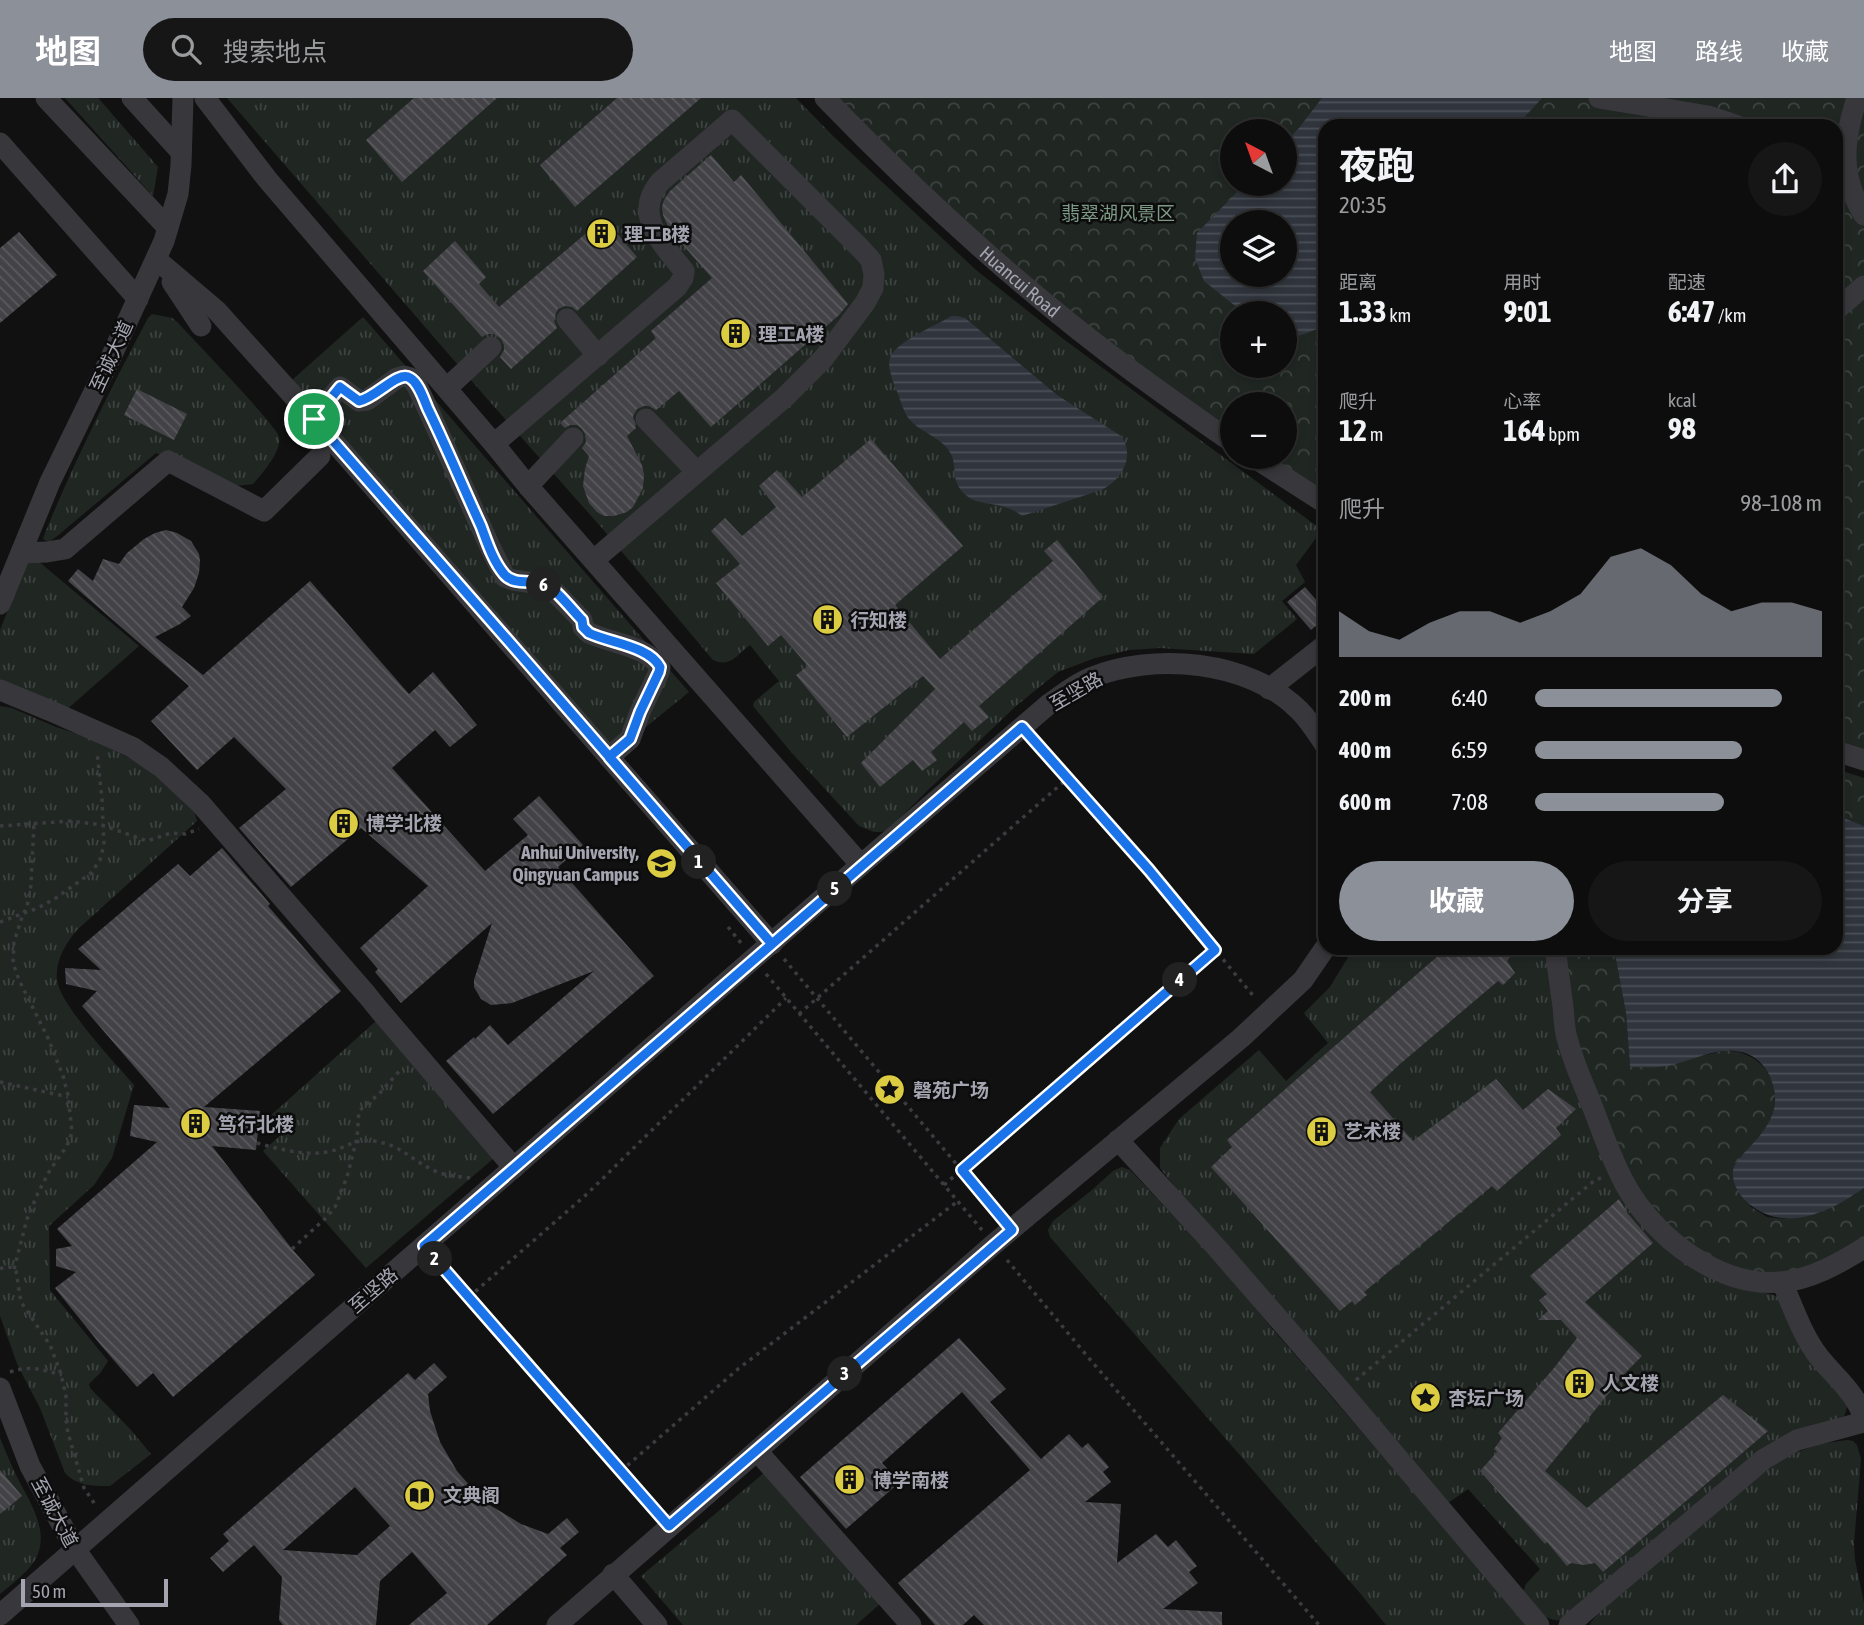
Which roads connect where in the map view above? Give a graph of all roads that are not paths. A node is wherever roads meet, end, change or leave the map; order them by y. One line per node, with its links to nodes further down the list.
1 (46, 98): 14 (street)
2 (132, 98): 10 (street)
3 (183, 98): 10 (street, 至诚大道)
4 (205, 98): 23 (street)
5 (825, 98): 26 (street, Huancui Road)
6 (1857, 98): 12 (street)
7 (1607, 99): 8 (street)
8 (1717, 119)
9 (0, 143): 17 (street)
10 (181, 152): 14 (street, 至诚大道)
11 (1843, 203): 13 (street)
12 (1864, 215)
13 (1864, 221)
14 (168, 228): 15 (street, 至诚大道)
15 (157, 260): 17 (street, 至诚大道); 20 (street); 24 (street)
16 (1864, 286): 18 (street)
17 (138, 299): 34 (street, 至诚大道)
18 (1843, 304)
19 (567, 319): 22 (street)
20 (201, 326)
21 (491, 347): 23 (street)
22 (598, 356): 28 (street); 31 (street)
23 (447, 388): 28 (street)
24 (314, 419): 42 (street); 42 (street)
25 (646, 419): 31 (street)
26 (1220, 434)
27 (573, 438): 32 (street)
28 (495, 444): 32 (street)
29 (320, 456): 34 (street)
30 (1272, 469): 33 (street)
31 (697, 472): 35 (street)
32 (528, 486): 35 (street)
33 (1318, 499)
34 (21, 553): 36 (street, 至诚大道)
35 (594, 561): 44 (street)
36 (0, 604)
37 (1318, 650): 38 (street)
38 (1269, 689): 40 (street, 至坚路); 44 (street, 至坚路)
39 (0, 690): 49 (street)
40 (1318, 734)
41 (1843, 753): 43 (street)
42 (609, 757): 45 (street)
43 (1864, 760)
44 (861, 865): 45 (street, 至坚路)
45 (772, 944): 49 (street, 至坚路)
46 (1320, 955): 48 (street)
47 (1556, 955): 51 (street)
48 (1118, 1140): 54 (street); 62 (street)
49 (514, 1168): 55 (street, 至坚路)
50 (1864, 1248): 51 (street)
51 (1782, 1282): 53 (street)
52 (0, 1388): 55 (street, 至诚大道)
53 (1864, 1421): 63 (street)
54 (757, 1451): 56 (street); 61 (street)
55 (75, 1549): 57 (street, 至坚路); 58 (street, 至诚大道)
56 (613, 1574): 59 (street); 60 (street)
57 (0, 1615)
58 (129, 1625)
59 (557, 1625)
60 (657, 1625)
61 (910, 1625)
62 (1539, 1625)
63 (1569, 1625)

